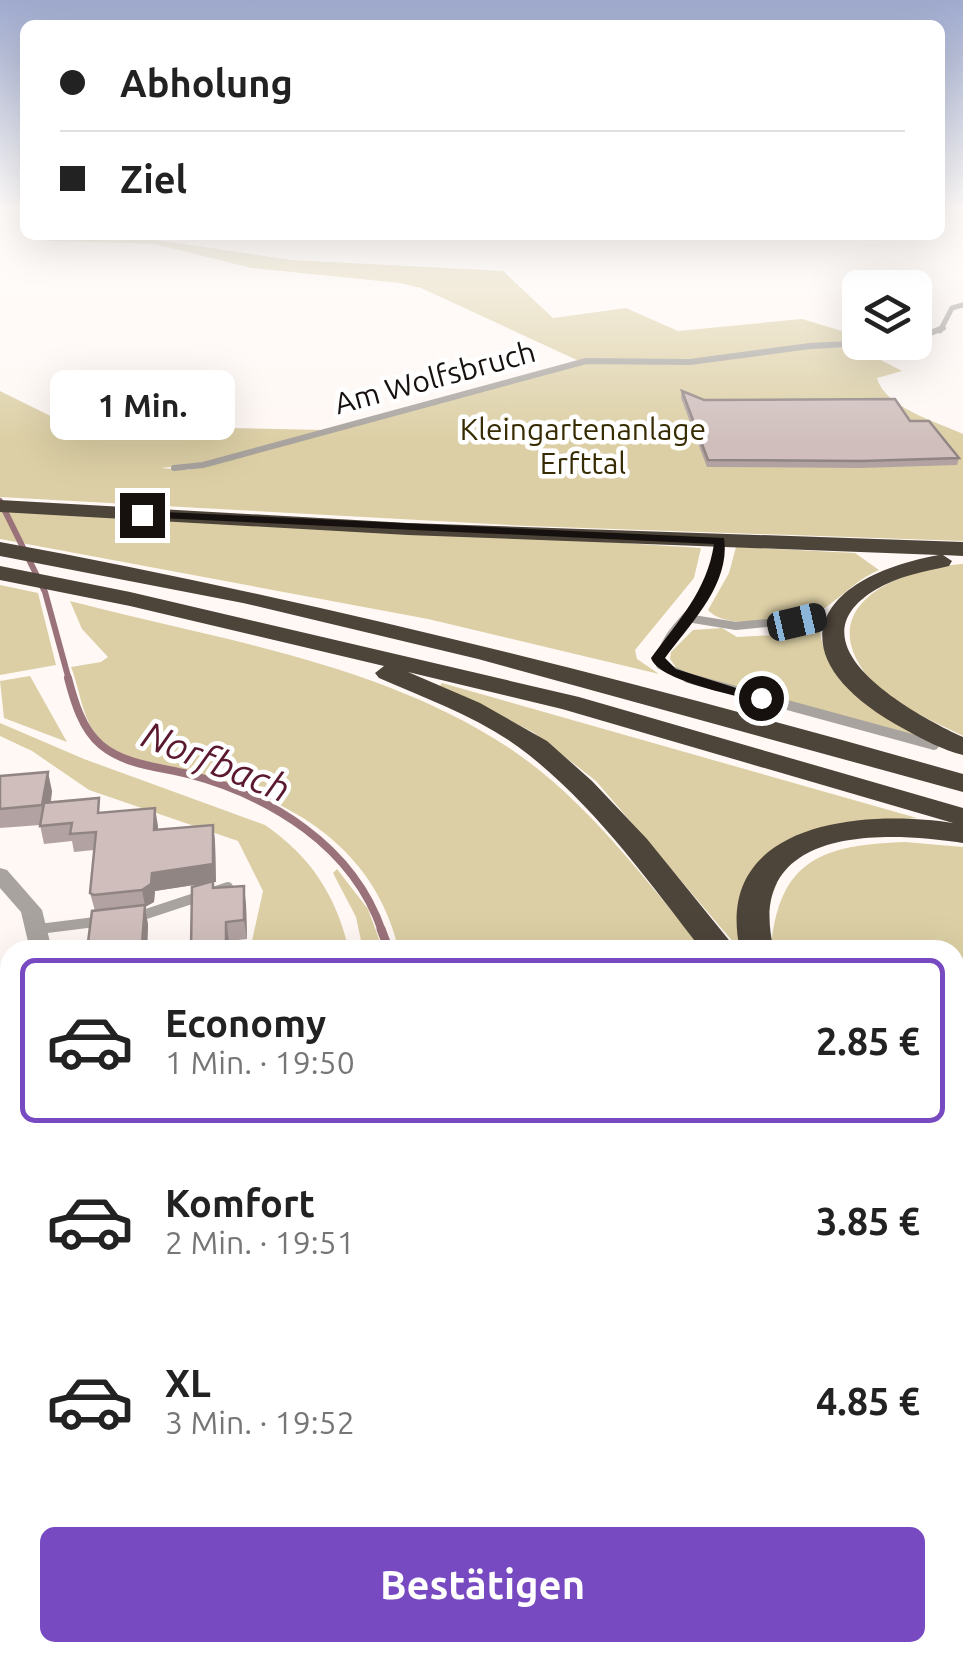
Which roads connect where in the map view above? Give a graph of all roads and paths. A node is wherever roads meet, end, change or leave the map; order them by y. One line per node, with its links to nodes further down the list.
1 (963, 305): 2 (lane)
2 (932, 334)
3 (842, 345): 4 (lane, Am Wolfsbruch)
4 (174, 468)
5 (0, 506): 6 (highway)
6 (720, 541): 8 (highway); 11 (lane)
7 (0, 548): 16 (highway)
8 (963, 549)
9 (963, 559): 15 (highway)
10 (0, 573): 13 (highway)
11 (687, 618): 12 (lane); 14 (lane)
12 (817, 618)
13 (351, 650): 17 (highway); 22 (highway)
14 (934, 746)
15 (963, 748)
16 (963, 782)
17 (963, 817)
18 (963, 834): 23 (highway)
19 (0, 875): 21 (street)
20 (228, 887): 21 (lane)
21 (40, 940)
22 (712, 940)
23 (755, 940)

